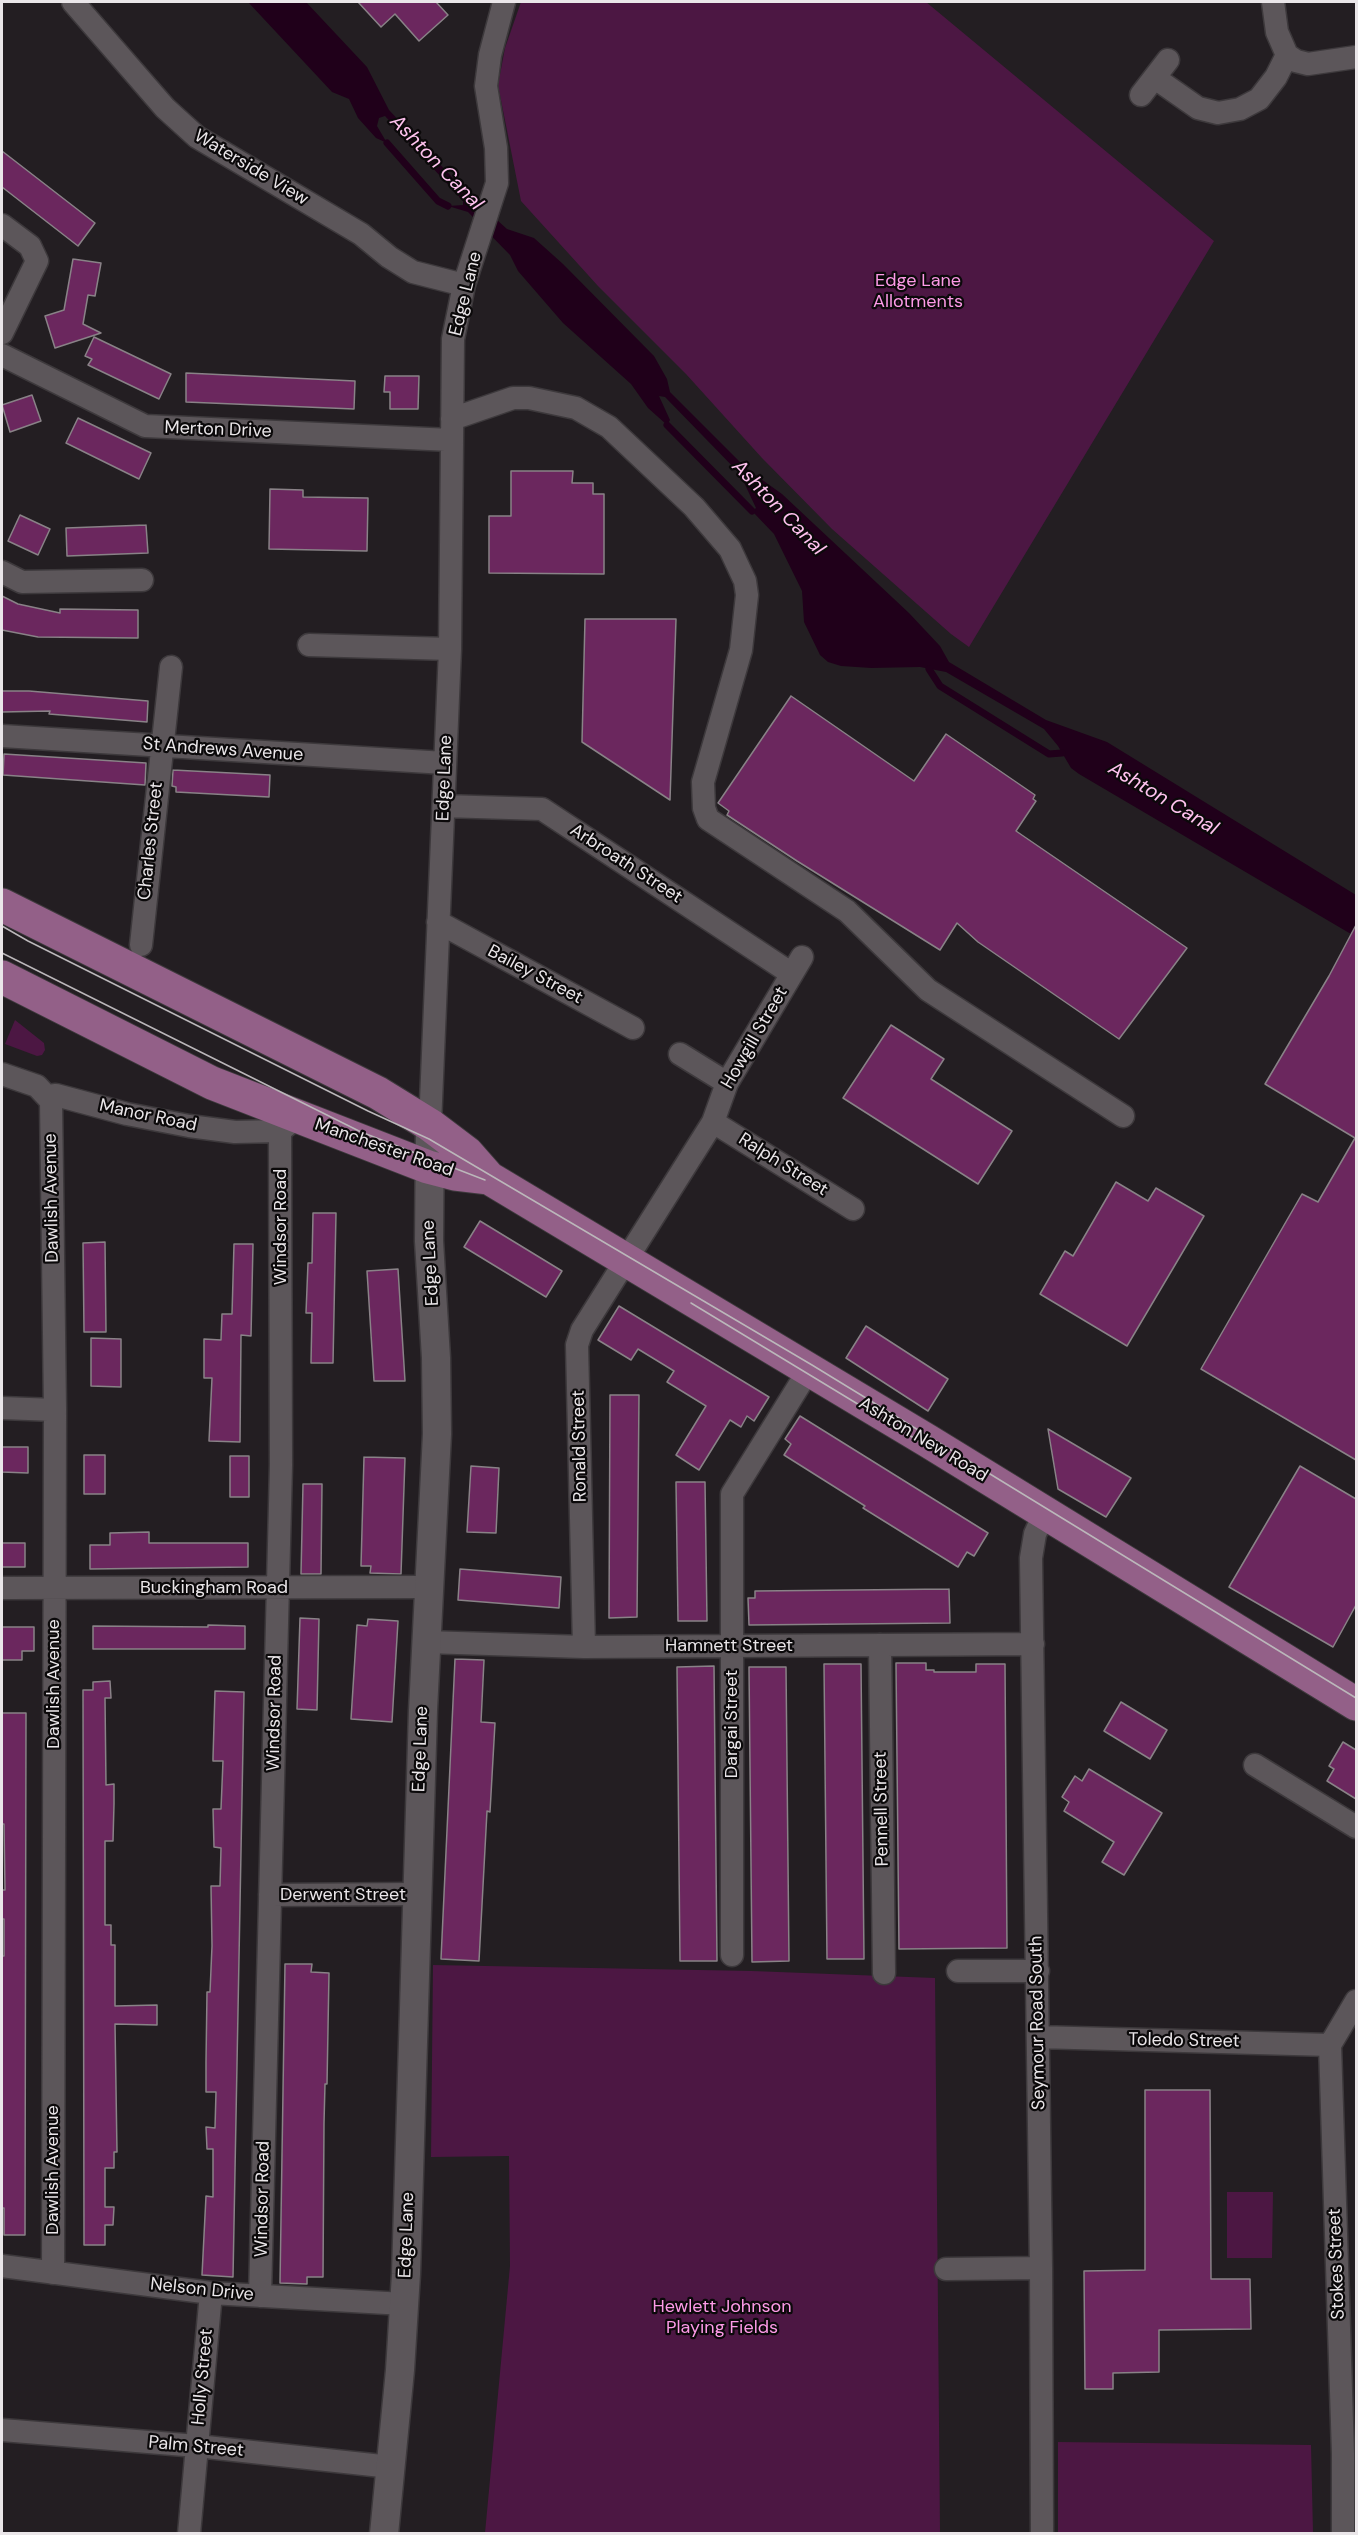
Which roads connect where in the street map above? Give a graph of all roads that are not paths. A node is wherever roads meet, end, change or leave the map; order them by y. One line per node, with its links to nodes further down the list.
1 (74, 2): 8 (street, Waterside View)
2 (504, 2): 8 (street, Edge Lane)
3 (1272, 2): 4 (street)
4 (1287, 55): 5 (street); 6 (street)
5 (1356, 57)
6 (1155, 78)
7 (2, 225): 9 (street)
8 (464, 285): 11 (street, Edge Lane)
9 (2, 333)
10 (2, 356): 11 (street, Merton Drive)
11 (451, 429): 15 (street, Edge Lane); 31 (street)
12 (2, 572): 13 (street)
13 (142, 580)
14 (309, 645): 15 (street)
15 (450, 649): 19 (street, Edge Lane)
16 (171, 667): 18 (street, Charles Street)
17 (2, 736): 18 (street, St Andrews Avenue)
18 (161, 746): 19 (street, St Andrews Avenue); 23 (street, Charles Street)
19 (445, 763): 20 (street, Edge Lane)
20 (444, 806): 22 (street, Edge Lane); 24 (street, Arbroath Street)
21 (2, 905): 34 (main road, Manchester Road)
22 (438, 922): 26 (street, Bailey Street); 34 (street, Edge Lane)
23 (141, 945)
24 (797, 965): 29 (street, Howgill Street)
25 (2, 977): 33 (main road, Manchester Road)
26 (633, 1028)
27 (680, 1054): 29 (street)
28 (2, 1074): 30 (street, Manor Road)
29 (727, 1083): 32 (street, Howgill Street)
30 (48, 1096): 33 (street, Manor Road); 41 (street, Dawlish Avenue)
31 (1123, 1116)
32 (713, 1122): 37 (street, Ralph Street); 38 (street, Howgill Street)
33 (288, 1124): 35 (main road, Manchester Road); 43 (street, Windsor Road)
34 (430, 1125): 35 (street, Edge Lane); 36 (main road, Manchester Road)
35 (428, 1167): 36 (main road, Manchester Road); 44 (street, Edge Lane)
36 (489, 1178): 38 (main road, Ashton New Road)
37 (853, 1209)
38 (626, 1258): 39 (main road, Ashton New Road); 51 (street, Ronald Street)
39 (808, 1371): 42 (main road, Ashton New Road); 50 (street, Dargai Street)
40 (2, 1408): 41 (street)
41 (55, 1410): 46 (street, Dawlish Avenue)
42 (1044, 1514): 48 (street, Seymour Road South); 52 (main road, Ashton New Road)
43 (278, 1587): 44 (street, Buckingham Road); 46 (street, Buckingham Road); 56 (street, Windsor Road)
44 (428, 1587): 47 (street, Edge Lane)
45 (2, 1588): 46 (street, Buckingham Road)
46 (54, 1588): 68 (street, Dawlish Avenue)
47 (426, 1642): 51 (street, Hamnett Street); 55 (street, Edge Lane)
48 (1034, 1644): 49 (street, Hamnett Street); 59 (street, Seymour Road South)
49 (880, 1645): 50 (street, Hamnett Street); 60 (street, Pennell Street)
50 (732, 1646): 51 (street, Hamnett Street); 57 (street, Dargai Street)
51 (584, 1647)
52 (1353, 1693)
53 (1255, 1765): 54 (street)
54 (1356, 1827)
55 (416, 1894): 56 (street, Derwent Street); 71 (street, Edge Lane)
56 (270, 1895): 70 (street, Windsor Road)
57 (732, 1955)
58 (958, 1971): 59 (street)
59 (1038, 1971): 62 (street, Seymour Road South)
60 (884, 1973)
61 (1356, 2001): 63 (street)
62 (1038, 2037): 63 (street, Toledo Street); 66 (street, Seymour Road South)
63 (1330, 2045): 64 (street, Stokes Street)
64 (1347, 2241): 74 (street, Stokes Street)
65 (2, 2265): 68 (street, Nelson Drive)
66 (1041, 2268): 67 (street); 78 (street, Seymour Road South)
67 (946, 2269)
68 (53, 2272): 69 (street, Nelson Drive)
69 (212, 2293): 70 (street, Nelson Drive); 73 (street, Holly Street)
70 (260, 2296): 71 (street, Nelson Drive)
71 (404, 2304): 75 (street, Edge Lane)
72 (2, 2430): 73 (street, Palm Street)
73 (197, 2446): 75 (street, Palm Street); 76 (street, Holly Street)
74 (1350, 2454): 79 (street, Stokes Street)
75 (391, 2467): 77 (street, Edge Lane)
76 (189, 2534)
77 (384, 2534)
78 (1042, 2534)
79 (1343, 2534)

